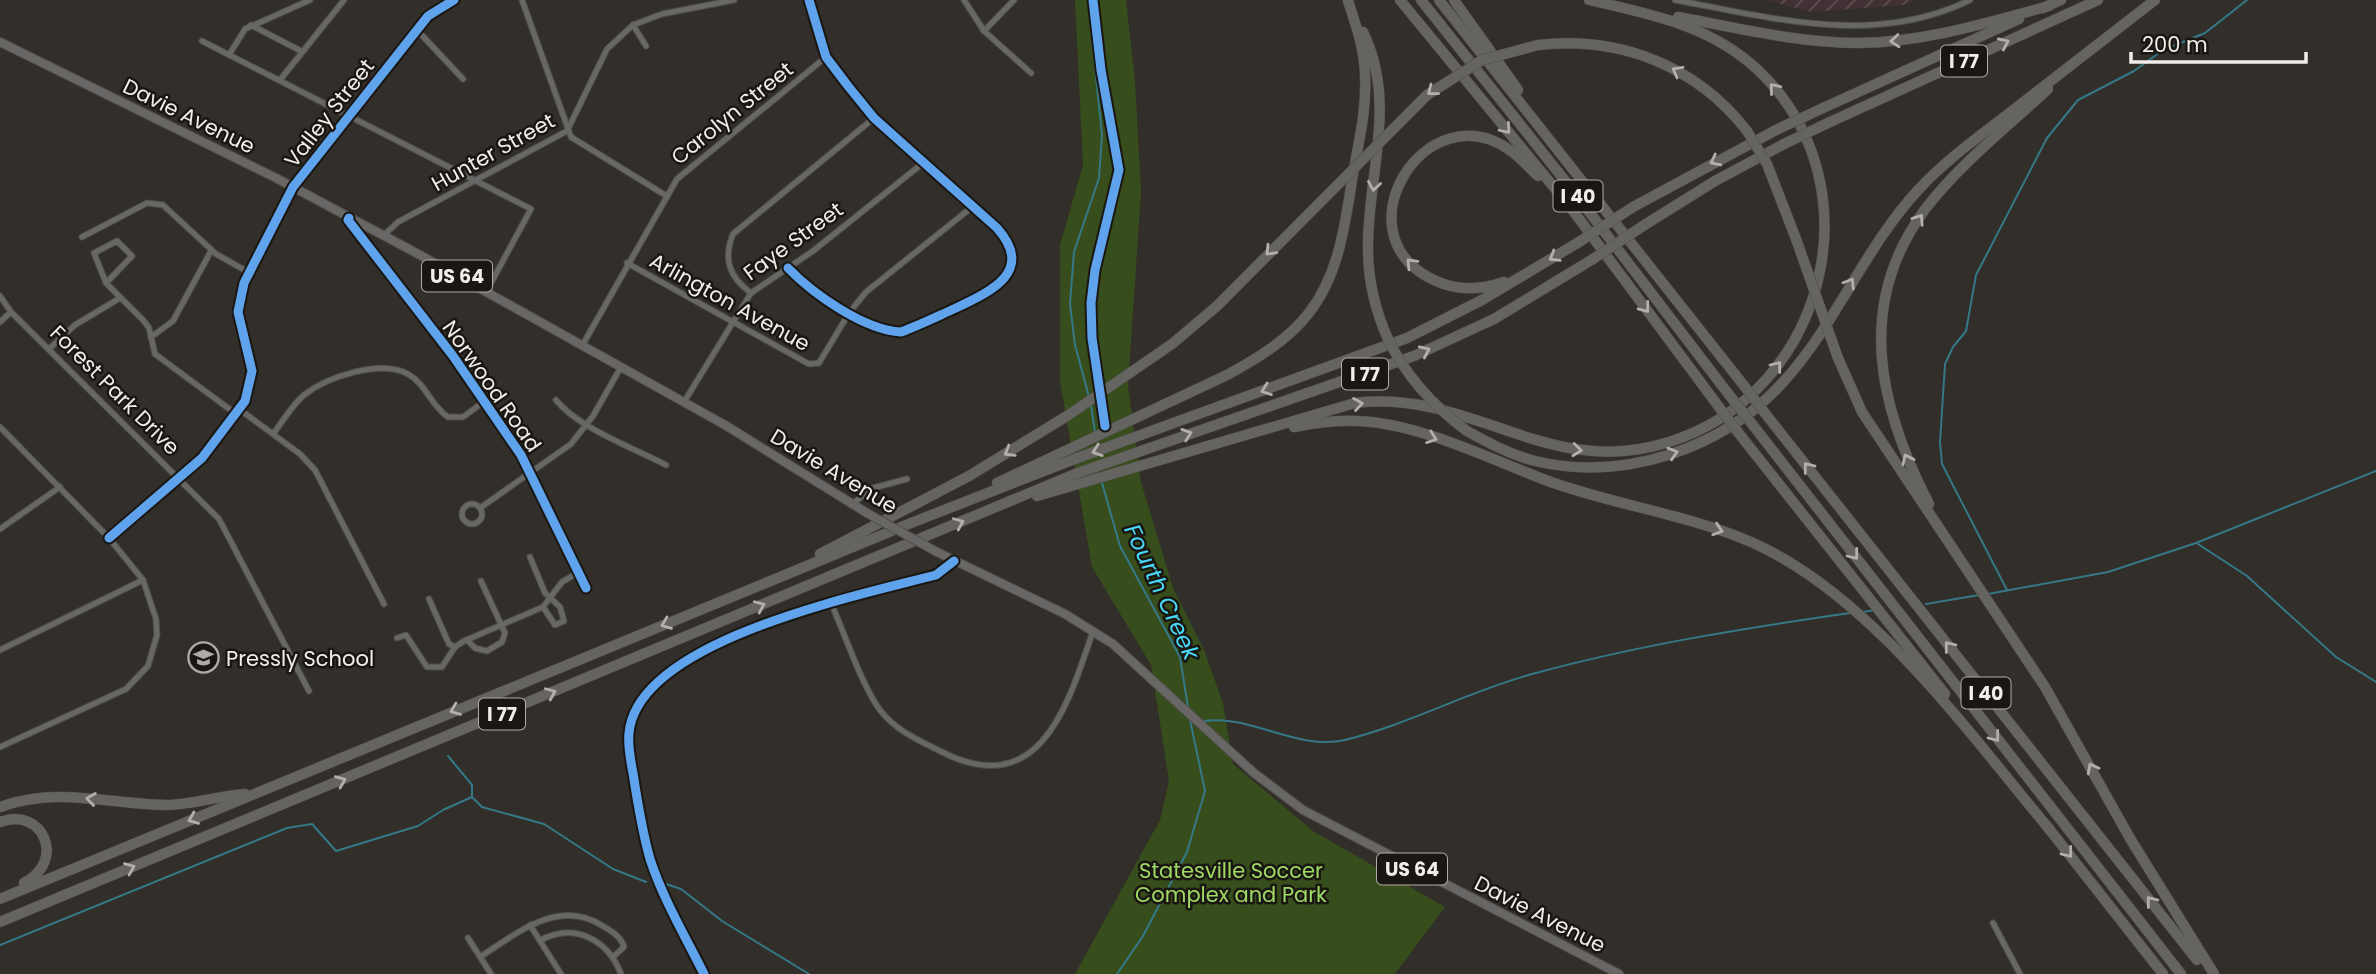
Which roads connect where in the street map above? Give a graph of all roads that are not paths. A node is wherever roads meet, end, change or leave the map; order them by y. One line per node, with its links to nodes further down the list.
1 (310, 0): 22 (street)
2 (344, 0): 30 (street)
3 (454, 0): 24 (street, Valley Street)
4 (522, 0): 38 (street)
5 (734, 0): 23 (street, Hunter Street)
6 (809, 0): 32 (street)
7 (964, 0): 25 (street)
8 (1014, 0): 25 (street)
9 (1400, 0): 45 (highway, one-way to 45)
10 (1421, 0): 126 (highway, I 40, one-way to 126, bridge)
11 (1439, 0): 39 (highway, I 40)
12 (1454, 0): 39 (highway)
13 (1589, 0): 20 (highway)
14 (1675, 0): 15 (street)
15 (1970, 0)
16 (2061, 0): 21 (highway, I 77)
17 (2098, 0): 79 (highway, I 77, one-way to 17, bridge)
18 (2155, 0): 26 (highway)
19 (1348, 1): 26 (highway, one-way to 26, bridge); 83 (highway)
20 (1610, 5): 21 (highway, one-way to 20); 74 (highway, one-way to 20)
21 (2049, 6): 52 (highway, I 77, one-way to 52, bridge)
22 (251, 25): 30 (street); 31 (street)
23 (633, 25): 29 (street); 38 (street, Hunter Street)
24 (417, 30): 34 (street); 36 (street, Valley Street)
25 (984, 31): 33 (street)
26 (2103, 40): 86 (highway, one-way to 26)
27 (2, 41): 42 (main road, Davie Avenue / US 64)
28 (202, 41): 31 (street)
29 (646, 46)
30 (301, 51): 35 (street)
31 (229, 55): 35 (street)
32 (826, 57): 37 (street); 43 (street, Carolyn Street)
33 (1031, 73)
34 (463, 79)
35 (280, 80): 36 (street)
36 (349, 115): 41 (street); 42 (street, Valley Street)
37 (874, 118): 40 (street); 56 (street)
38 (567, 131): 41 (street, Hunter Street); 43 (street)
39 (1558, 148): 127 (highway, I 40, one-way to 39, bridge)
40 (923, 163): 44 (street); 51 (street, Faye Street)
41 (477, 179): 47 (street, Hunter Street); 55 (street)
42 (293, 187): 46 (main road, Davie Avenue / US 64); 53 (street, Valley Street)
43 (665, 195): 50 (street, Carolyn Street)
44 (972, 207): 60 (street); 60 (street)
45 (1571, 208): 52 (highway, one-way to 45); 110 (highway, one-way to 110, bridge)
46 (349, 218): 47 (main road, Davie Avenue / US 64); 68 (street, Norwood Road)
47 (383, 236): 55 (main road, Davie Avenue / US 64)
48 (82, 237): 49 (street)
49 (211, 251): 53 (street); 63 (street)
50 (627, 263): 61 (street, Arlington Avenue); 64 (street, Carolyn Street)
51 (788, 268): 56 (street, Faye Street); 60 (street)
52 (1529, 272): 83 (highway, I 77, one-way to 83)
53 (250, 273): 70 (street, Valley Street)
54 (106, 283): 54 (street); 58 (street)
55 (486, 292): 64 (main road, Davie Avenue / US 64)
56 (751, 293): 61 (street, Faye Street)
57 (0, 296): 59 (street, Forest Park Drive)
58 (120, 298): 63 (street); 65 (street)
59 (11, 312): 62 (street); 65 (street, Forest Park Drive)
60 (849, 313): 61 (street, Arlington Avenue)
61 (732, 321): 69 (street, Faye Street)
62 (0, 322)
63 (151, 337): 70 (street)
64 (582, 346): 66 (main road, Davie Avenue / US 64)
65 (49, 349): 77 (street, Forest Park Drive)
66 (621, 367): 69 (main road, Davie Avenue / US 64); 71 (street)
67 (556, 400): 71 (street)
68 (485, 401): 73 (street); 76 (street, Norwood Road)
69 (684, 402): 81 (main road, Davie Avenue / US 64)
70 (238, 412): 73 (street); 77 (street, Valley Street)
71 (588, 425): 75 (street); 76 (street)
72 (0, 427): 80 (street)
73 (273, 433): 97 (street)
74 (1245, 437): 79 (highway); 110 (highway, one-way to 110)
75 (666, 465)
76 (531, 472): 82 (street); 89 (street, Norwood Road)
77 (180, 479): 85 (street, Valley Street); 105 (street, Forest Park Drive)
78 (907, 479): 81 (street)
79 (1074, 479): 113 (highway, I 77, one-way to 79)
80 (60, 487): 84 (street); 85 (street)
81 (851, 505): 88 (main road, Davie Avenue / US 64, bridge)
82 (480, 508)
83 (911, 523): 90 (highway, I 77)
84 (0, 529)
85 (109, 538): 91 (street)
86 (1949, 542): 90 (highway, one-way to 90, bridge); 128 (highway, one-way to 86)
87 (530, 558): 94 (street)
88 (954, 561): 96 (street); 100 (main road, Davie Avenue / US 64)
89 (579, 572): 93 (street, Norwood Road); 94 (street)
90 (774, 579): 107 (highway, I 77, one-way to 107)
91 (143, 580): 104 (street); 106 (street)
92 (481, 581): 99 (street)
93 (586, 588)
94 (551, 598): 98 (street); 98 (street)
95 (429, 599): 103 (street)
96 (831, 603): 100 (street); 122 (street)
97 (384, 604)
98 (543, 607): 99 (street)
99 (501, 625): 102 (street); 102 (street)
100 (1093, 631): 123 (main road, Davie Avenue / US 64)
101 (397, 638): 103 (street)
102 (467, 640): 103 (street)
103 (455, 647)
104 (0, 650)
105 (309, 691)
106 (0, 747)
107 (256, 793): 108 (highway, one-way to 108); 111 (highway, I 77, one-way to 111)
108 (0, 807)
109 (0, 822): 111 (highway)
110 (2050, 830): 125 (highway, one-way to 125)
111 (0, 896)
112 (1993, 923): 124 (street)
113 (0, 924)
114 (530, 925): 116 (street); 117 (street); 118 (street)
115 (468, 938): 117 (street)
116 (541, 940): 118 (street); 120 (street)
117 (480, 957): 119 (street)
118 (613, 957): 121 (street)
119 (491, 974)
120 (561, 974)
121 (621, 974)
122 (704, 974)
123 (1619, 974)
124 (2020, 974)
125 (2163, 974)
126 (2181, 974)
127 (2208, 974)
128 (2214, 974)

